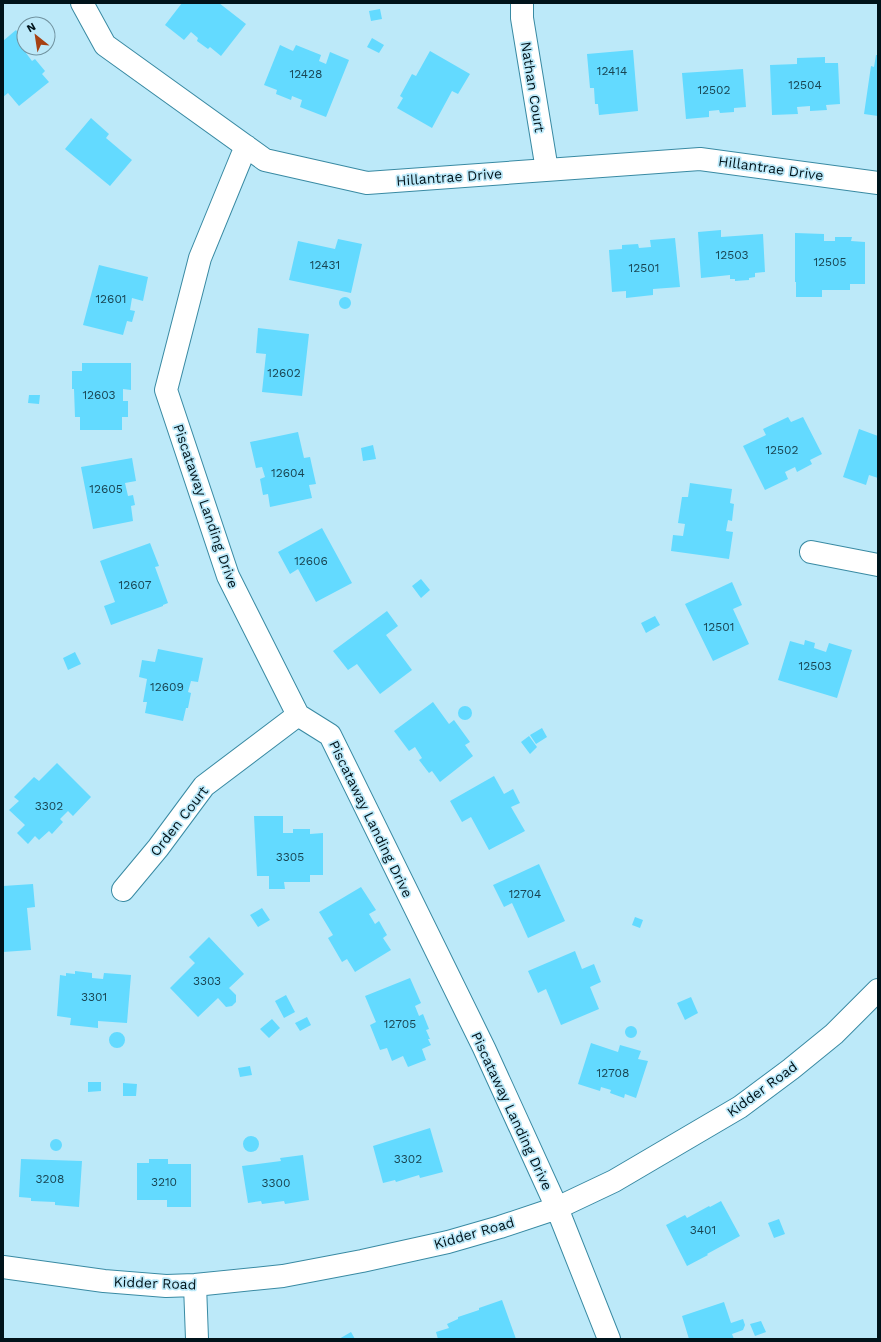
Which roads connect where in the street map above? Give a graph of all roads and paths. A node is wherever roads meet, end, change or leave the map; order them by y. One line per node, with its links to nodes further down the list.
1 (82, 3): 3 (street, Hillantrae Drive)
2 (522, 3): 4 (street, Nathan Court)
3 (246, 146): 4 (street, Hillantrae Drive); 8 (street, Piscataway Landing Drive)
4 (546, 170): 5 (street, Hillantrae Drive)
5 (878, 183)
6 (811, 552): 7 (street)
7 (878, 565)
8 (298, 715): 9 (street, Orden Court); 11 (street, Piscataway Landing Drive)
9 (123, 890)
10 (878, 990): 11 (street, Kidder Road)
11 (557, 1208): 13 (street, Kidder Road); 15 (street, Piscataway Landing Drive)
12 (3, 1268): 13 (street, Kidder Road)
13 (195, 1285): 14 (street)
14 (197, 1339)
15 (609, 1339)

